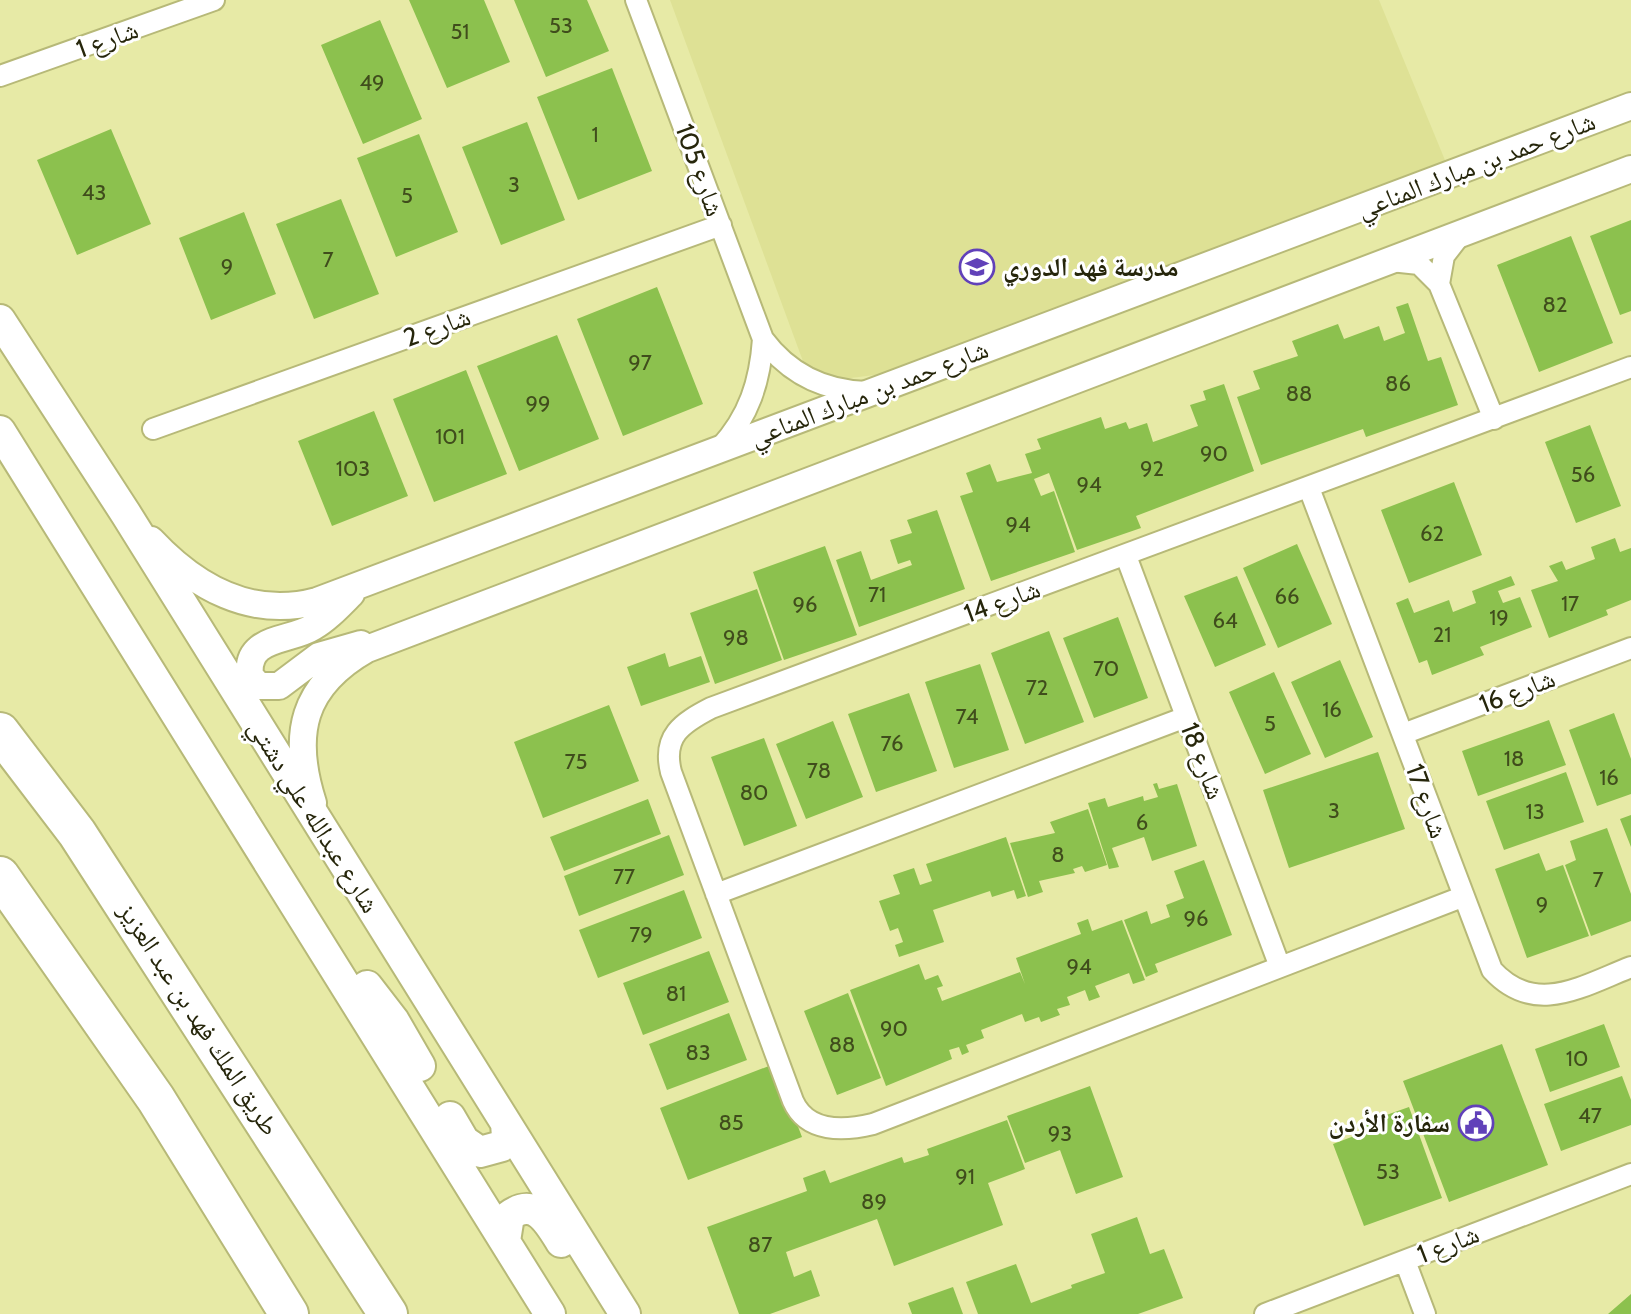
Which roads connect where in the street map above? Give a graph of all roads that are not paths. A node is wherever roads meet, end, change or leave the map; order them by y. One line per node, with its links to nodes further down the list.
1 (214, 0): 3 (street, شارع 1)
2 (636, 0): 6 (street, شارع 105)
3 (0, 76)
4 (1631, 106): 13 (street, شارع حمد بن مبارك المناعي)
5 (1631, 169): 7 (street)
6 (721, 225): 11 (street, شارع 105); 15 (street, شارع 2)
7 (1461, 234): 8 (street); 9 (street)
8 (1391, 261): 9 (street); 22 (street)
9 (1439, 284): 14 (street)
10 (0, 320): 19 (main road, شارع عبدالله علي دشتي)
11 (763, 339): 13 (street, شارع 105); 17 (street, شارع 105)
12 (1631, 367): 14 (street, شارع 14)
13 (869, 392): 17 (street, شارع حمد بن مبارك المناعي)
14 (1494, 419): 18 (street, شارع 14)
15 (153, 429)
16 (0, 431): 31 (main road)
17 (718, 450): 21 (street, شارع حمد بن مبارك المناعي)
18 (1309, 488): 20 (street, شارع 14); 26 (street, شارع 17)
19 (126, 514): 21 (street, شارع حمد بن مبارك المناعي); 27 (main road, شارع عبدالله علي دشتي)
20 (1126, 556): 24 (street, شارع 18); 29 (street, شارع 14)
21 (358, 587): 22 (street)
22 (400, 635): 27 (street)
23 (1631, 648): 26 (street, شارع 16)
24 (1186, 717): 29 (street); 32 (street, شارع 18)
25 (0, 732): 39 (highway, طريق الملك فهد بن عبد العزيز)
26 (1403, 734): 30 (street, شارع 17)
27 (321, 829): 34 (main road, شارع عبدالله علي دشتي)
28 (0, 876): 38 (highway)
29 (716, 894): 32 (street, شارع 14)
30 (1462, 897): 32 (street, شارع 14); 33 (street, شارع 17)
31 (322, 944): 34 (main road); 36 (main road)
32 (1280, 967)
33 (1631, 967)
34 (506, 1123): 42 (main road, شارع عبدالله علي دشتي)
35 (1631, 1174): 37 (street, شارع 1)
36 (505, 1241): 40 (main road); 41 (main road)
37 (1405, 1261): 43 (street, شارع 1); 44 (street)
38 (289, 1314)
39 (388, 1314)
40 (550, 1314)
41 (607, 1314)
42 (625, 1314)
43 (1265, 1314)
44 (1425, 1314)

